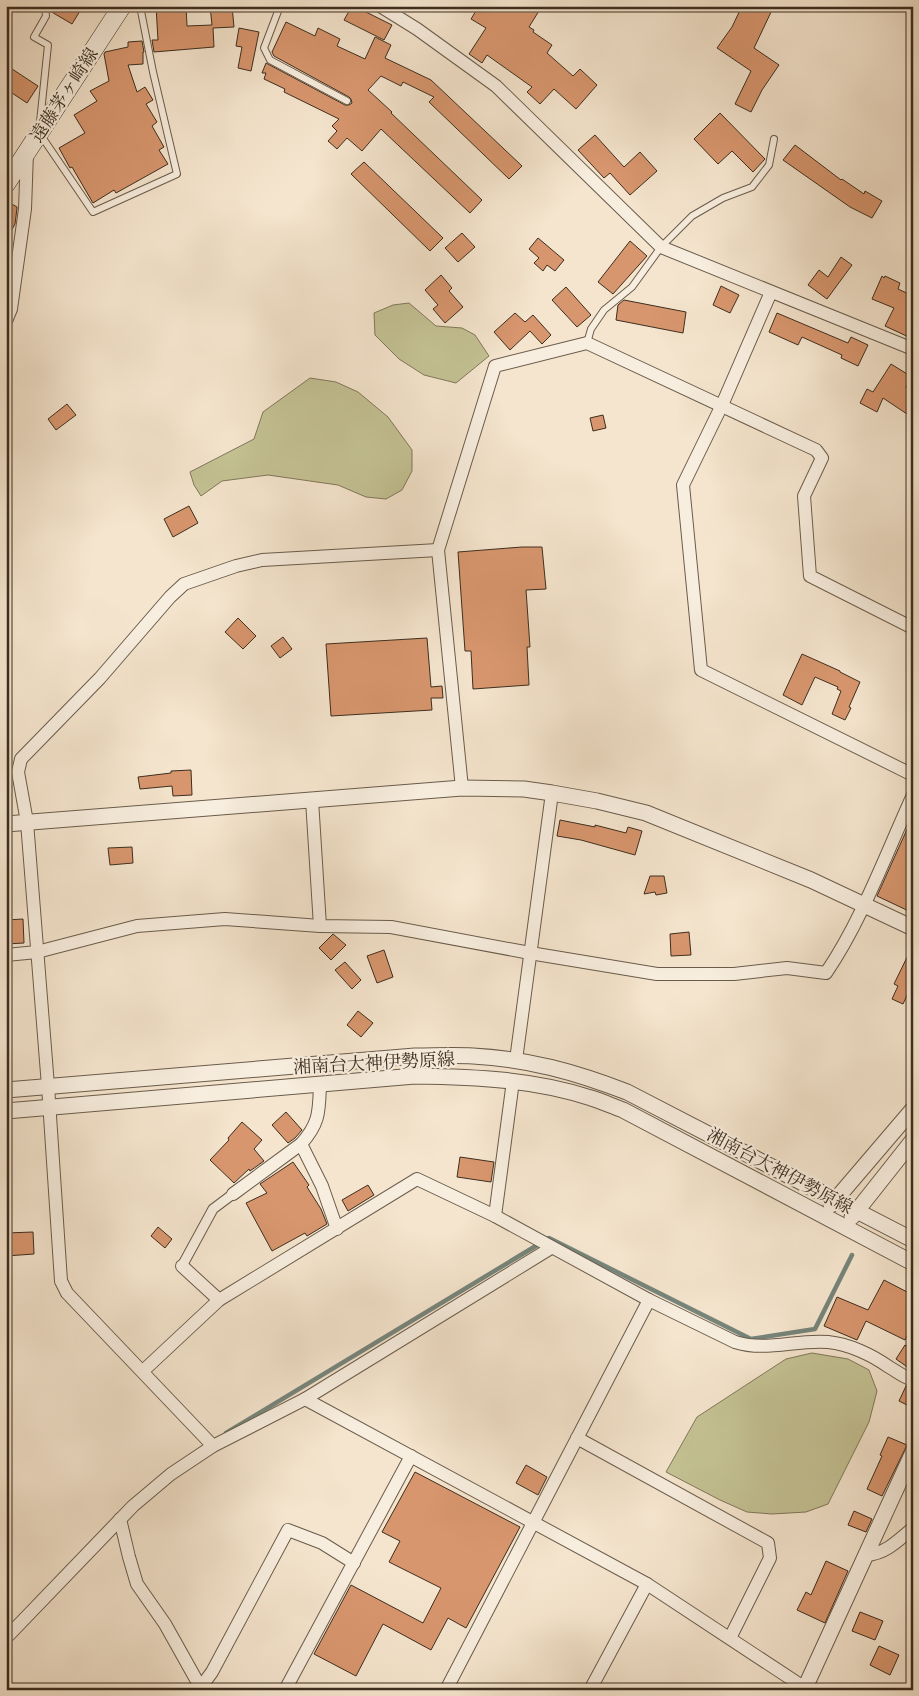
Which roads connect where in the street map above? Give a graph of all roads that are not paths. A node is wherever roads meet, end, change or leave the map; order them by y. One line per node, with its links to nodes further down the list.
1 (45, 6): 7 (lane)
2 (122, 6): 7 (main road, 遠藤茅ヶ崎線)
3 (140, 6): 7 (lane)
4 (280, 6): 6 (lane)
5 (380, 6): 11 (street)
6 (347, 101)
7 (39, 133): 9 (main road, 遠藤茅ヶ崎線)
8 (774, 139): 11 (lane)
9 (27, 152): 10 (main road, 遠藤茅ヶ崎線); 13 (street)
10 (6, 184)
11 (661, 247): 12 (street); 14 (lane)
12 (771, 292): 15 (street); 16 (street)
13 (6, 321)
14 (587, 342): 16 (street); 17 (street)
15 (913, 349)
16 (722, 405): 18 (street); 19 (street)
17 (438, 550): 20 (street); 24 (street)
18 (913, 628)
19 (913, 775)
20 (462, 788): 21 (street); 23 (street)
21 (552, 793): 26 (street); 30 (street)
22 (913, 795): 26 (street)
23 (312, 800): 24 (street); 27 (street)
24 (26, 822): 25 (street); 29 (street)
25 (6, 824)
26 (864, 904): 28 (street); 30 (street)
27 (320, 926): 29 (street); 30 (street)
28 (913, 928)
29 (37, 952): 31 (street); 35 (street)
30 (530, 953): 32 (street)
31 (6, 955)
32 (516, 1060): 35 (street, 湘南台大神伊勢原線); 43 (street, 湘南台大神伊勢原線)
33 (513, 1081): 34 (street, 湘南台大神伊勢原線); 45 (street, 湘南台大神伊勢原線); 46 (street)
34 (320, 1084): 37 (street, 湘南台大神伊勢原線); 41 (street)
35 (48, 1086): 36 (street, 湘南台大神伊勢原線); 37 (street)
36 (6, 1090)
37 (49, 1107): 39 (street, 湘南台大神伊勢原線); 55 (street)
38 (913, 1109): 43 (street)
39 (6, 1111)
40 (913, 1140): 44 (street)
41 (301, 1144): 42 (street); 48 (street)
42 (233, 1194): 52 (street)
43 (836, 1199): 44 (street, 湘南台大神伊勢原線); 45 (street)
44 (857, 1210): 47 (street); 49 (street, 湘南台大神伊勢原線)
45 (824, 1215): 47 (street, 湘南台大神伊勢原線)
46 (495, 1216): 48 (street); 50 (street)
47 (845, 1226): 51 (street, 湘南台大神伊勢原線)
48 (337, 1229): 53 (street)
49 (913, 1240)
50 (551, 1248): 54 (street); 57 (street)
51 (913, 1263)
52 (182, 1266): 53 (street)
53 (219, 1300): 55 (street)
54 (648, 1300): 56 (street); 58 (street)
55 (142, 1370): 59 (street)
56 (913, 1380)
57 (305, 1399): 59 (street); 61 (street)
58 (577, 1438): 63 (street); 69 (street)
59 (213, 1446): 62 (street)
60 (913, 1452): 65 (street)
61 (411, 1456): 63 (street); 66 (street)
62 (120, 1519): 68 (street); 70 (street)
63 (533, 1522): 67 (street); 73 (street)
64 (913, 1528): 65 (street)
65 (866, 1555): 71 (street)
66 (354, 1563): 70 (street); 72 (street)
67 (647, 1584): 69 (street); 74 (street)
68 (6, 1638)
69 (730, 1638): 71 (street)
70 (201, 1688)
71 (805, 1689)
72 (285, 1690)
73 (446, 1690)
74 (590, 1690)

